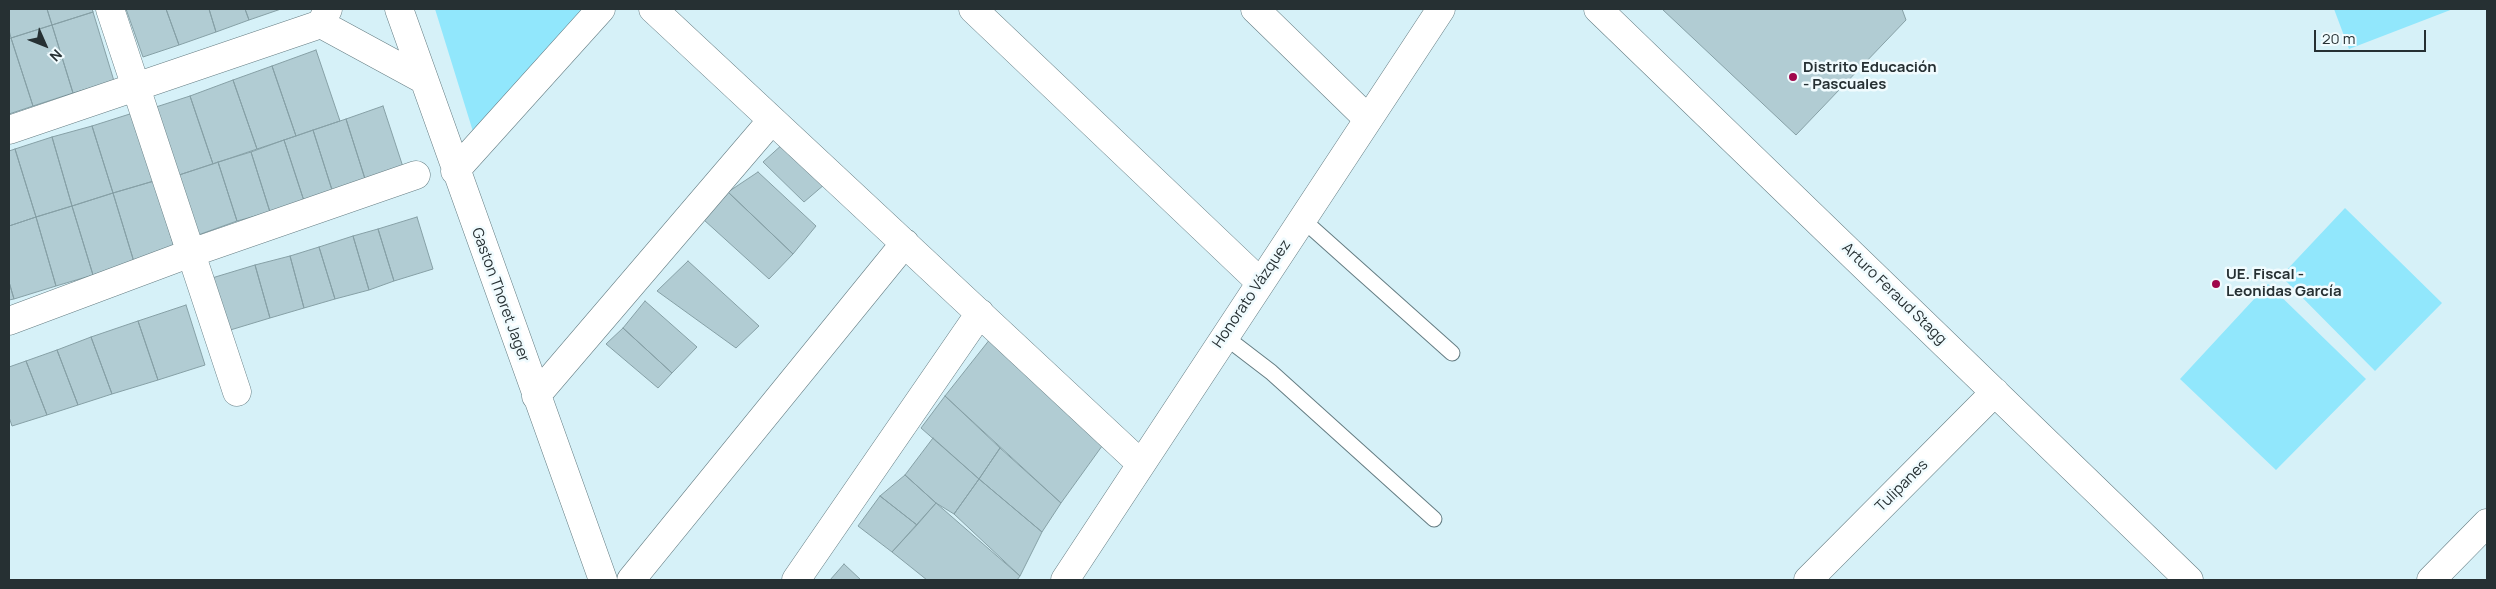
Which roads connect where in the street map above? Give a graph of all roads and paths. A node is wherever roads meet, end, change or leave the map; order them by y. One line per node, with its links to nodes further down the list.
1 (110, 9): 11 (street)
2 (399, 9): 10 (street, Gaston Thoret Jager)
3 (601, 9): 15 (street)
4 (653, 9): 13 (street)
5 (973, 9): 20 (street)
6 (1255, 9): 12 (street)
7 (1441, 9): 12 (street, Honorato Vázquez)
8 (1598, 9): 26 (street, Arturo Feraud Stagg)
9 (325, 16): 10 (street); 11 (street)
10 (424, 80): 15 (street, Gaston Thoret Jager)
11 (136, 86): 14 (street); 19 (street)
12 (1368, 119): 17 (street, Honorato Vázquez)
13 (772, 120): 18 (street); 27 (street)
14 (9, 130)
15 (455, 171): 27 (street, Gaston Thoret Jager)
16 (416, 175): 19 (street)
17 (1302, 218): 20 (street, Honorato Vázquez); 24 (lane)
18 (905, 243): 21 (street); 32 (street)
19 (191, 253): 22 (street); 25 (street)
20 (1260, 282): 23 (street, Honorato Vázquez)
21 (980, 313): 28 (street); 33 (street)
22 (9, 322)
23 (1224, 336): 28 (street, Honorato Vázquez); 29 (lane)
24 (1452, 353)
25 (237, 392)
26 (1995, 392): 35 (street, Tulipanes); 36 (street, Arturo Feraud Stagg)
27 (536, 396): 31 (street, Gaston Thoret Jager)
28 (1140, 463): 34 (street, Honorato Vázquez)
29 (1434, 519)
30 (2487, 523): 37 (street)
31 (603, 580)
32 (631, 580)
33 (796, 580)
34 (1065, 580)
35 (1808, 580)
36 (2190, 580)
37 (2431, 580)

